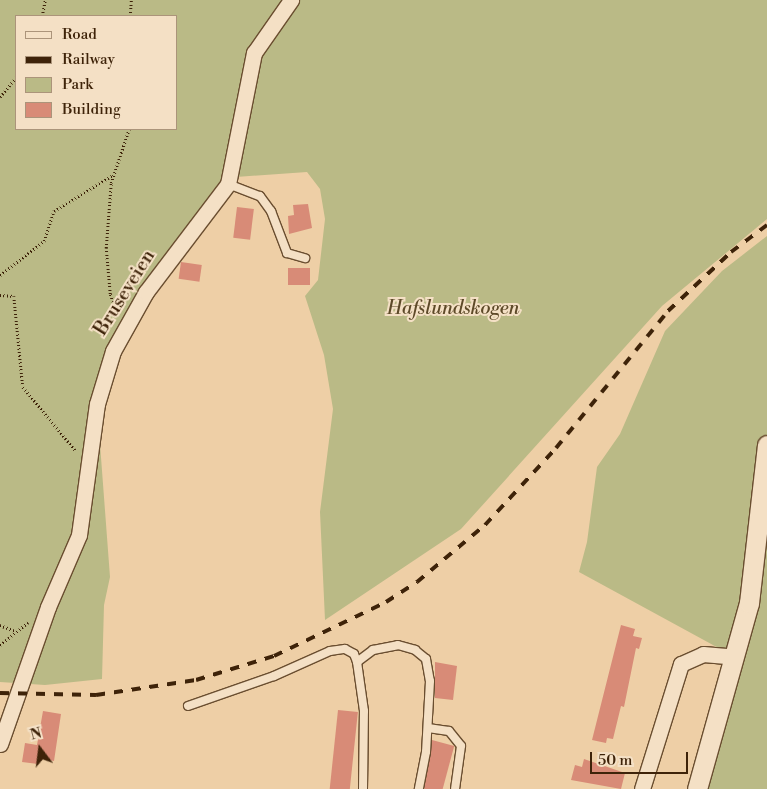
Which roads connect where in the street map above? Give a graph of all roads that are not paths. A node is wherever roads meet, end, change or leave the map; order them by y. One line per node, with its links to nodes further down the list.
1 (291, 0): 2 (street, Bruseveien)
2 (228, 184): 3 (lane); 9 (street, Bruseveien)
3 (305, 258)
4 (767, 445): 5 (street)
5 (735, 658): 13 (street); 14 (street)
6 (357, 662): 7 (lane); 8 (lane); 10 (lane)
7 (188, 706)
8 (428, 728): 11 (lane); 12 (lane)
9 (0, 744)
10 (363, 789)
11 (420, 789)
12 (455, 789)
13 (642, 789)
14 (698, 789)

